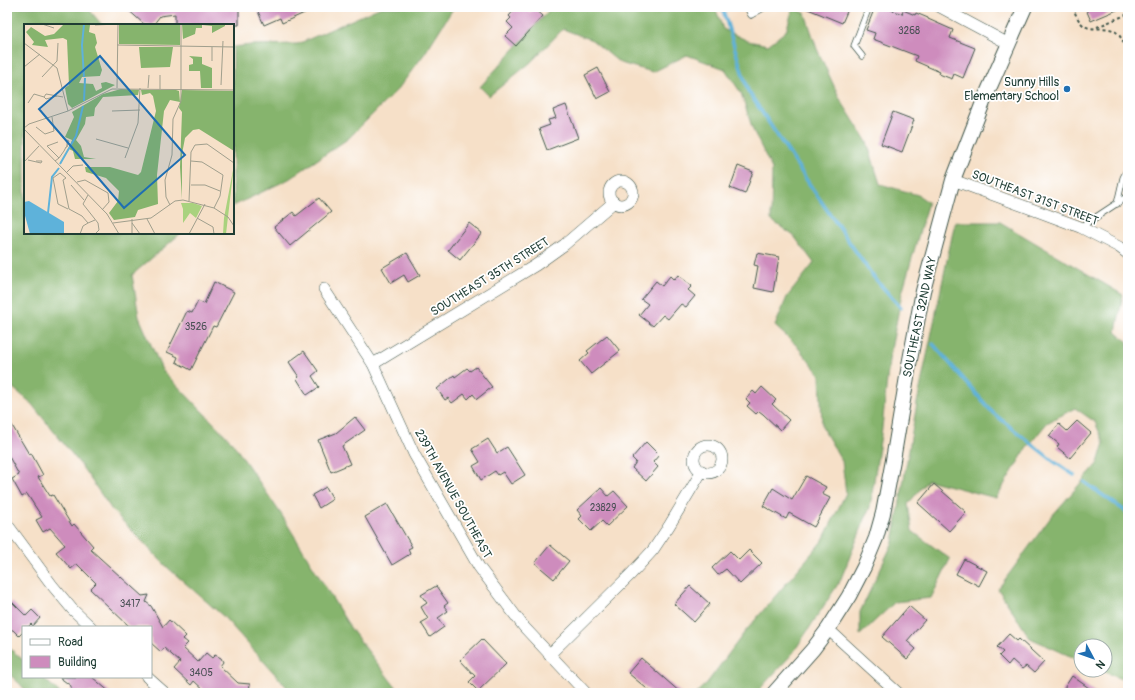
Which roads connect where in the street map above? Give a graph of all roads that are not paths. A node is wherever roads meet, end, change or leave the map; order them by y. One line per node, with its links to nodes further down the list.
1 (747, 7): 2 (lane)
2 (765, 7)
3 (869, 7): 7 (lane)
4 (940, 7): 6 (street)
5 (1025, 7): 6 (street, SOUTHEAST 32ND WAY)
6 (1009, 44): 9 (street, SOUTHEAST 32ND WAY)
7 (862, 56)
8 (1128, 168): 12 (lane)
9 (953, 180): 13 (street, SOUTHEAST 31ST STREET); 20 (street, SOUTHEAST 32ND WAY)
10 (1128, 196): 12 (lane)
11 (614, 202): 16 (street, SOUTHEAST 35TH STREET)
12 (1117, 204): 13 (lane)
13 (1080, 228): 14 (street, SOUTHEAST 31ST STREET)
14 (1128, 254)
15 (324, 289): 16 (street, 239TH AVENUE SOUTHEAST)
16 (373, 364): 21 (street, 239TH AVENUE SOUTHEAST)
17 (702, 471): 21 (street)
18 (7, 524): 19 (street)
19 (90, 626)
20 (828, 629): 25 (street, SOUTHEAST 32ND WAY); 26 (street)
21 (549, 655): 24 (street, 239TH AVENUE SOUTHEAST)
22 (148, 678): 23 (street)
23 (165, 693)
24 (586, 693)
25 (774, 693)
26 (898, 693)

